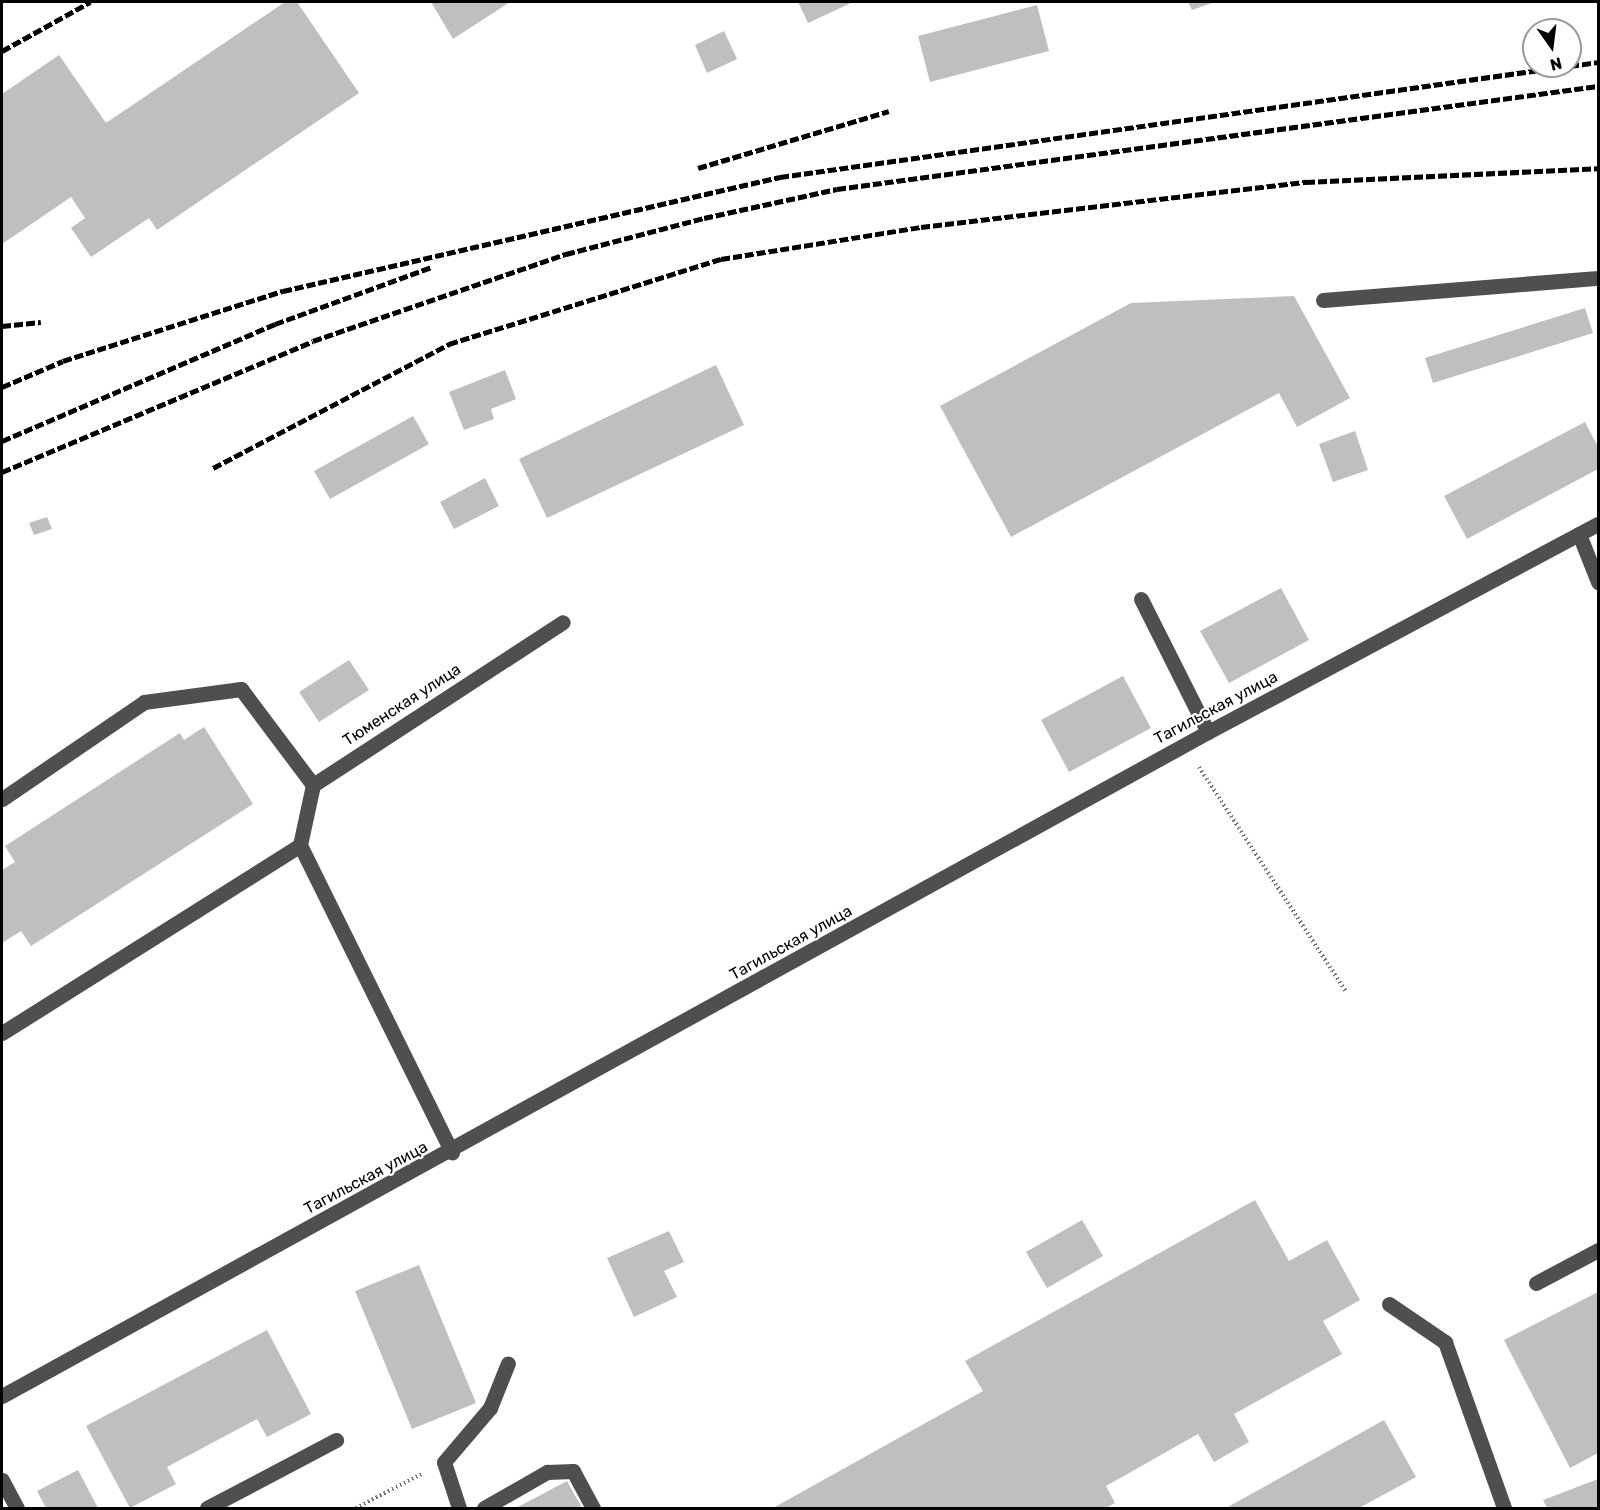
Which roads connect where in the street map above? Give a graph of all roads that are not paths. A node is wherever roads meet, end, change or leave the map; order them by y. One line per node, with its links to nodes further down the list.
1 (1599, 278): 2 (street)
2 (1323, 300)
3 (1599, 524): 4 (street, Тагильская улица)
4 (1579, 534): 5 (street); 8 (street, Тагильская улица)
5 (1599, 582)
6 (1141, 599): 8 (street)
7 (563, 622): 9 (street, Тюменская улица)
8 (1208, 732): 13 (street, Тагильская улица)
9 (313, 785): 10 (street); 11 (street)
10 (2, 799)
11 (300, 845): 12 (street); 13 (street)
12 (2, 1032)
13 (452, 1152): 18 (street, Тагильская улица)
14 (1599, 1250): 15 (street)
15 (1536, 1283)
16 (1389, 1304): 26 (street)
17 (508, 1363): 23 (street)
18 (2, 1396)
19 (336, 1440): 22 (street)
20 (2, 1480): 21 (street)
21 (17, 1509)
22 (207, 1509)
23 (459, 1509)
24 (484, 1509): 25 (street)
25 (593, 1509)
26 (1504, 1509)

